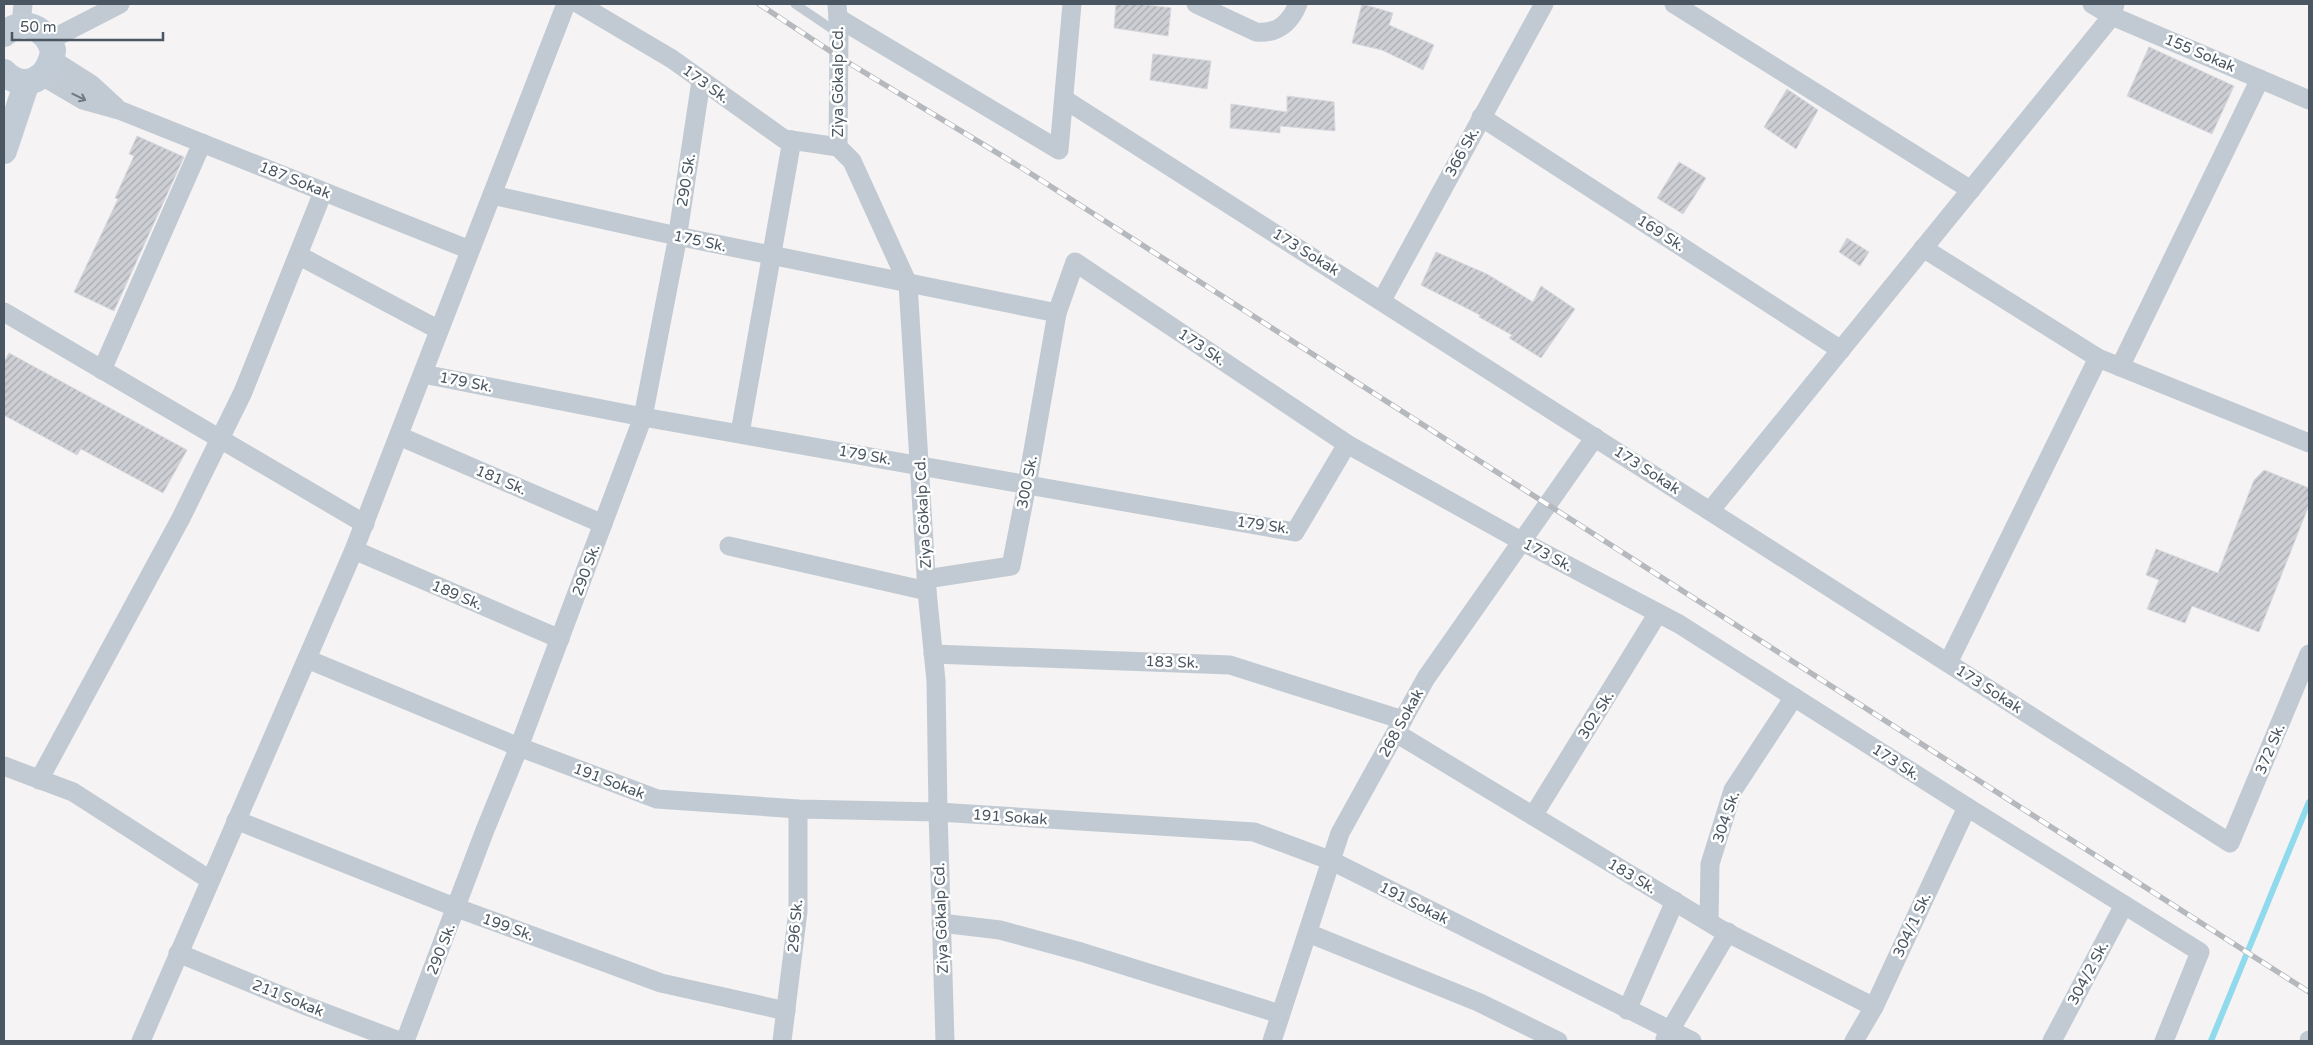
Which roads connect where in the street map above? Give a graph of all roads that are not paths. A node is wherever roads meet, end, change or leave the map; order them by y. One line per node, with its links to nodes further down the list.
1 (120, 4): 14 (street)
2 (566, 4): 26 (street)
3 (579, 4): 16 (street, 173 Sk.)
4 (795, 4): 12 (lane)
5 (1072, 4): 17 (street)
6 (1196, 4): 7 (street)
7 (1298, 4)
8 (1544, 4): 19 (street, 366 Sk.)
9 (1674, 4): 24 (street)
10 (2092, 4): 11 (street, 155 Sokak)
11 (2113, 10): 15 (street, 155 Sokak); 24 (street)
12 (838, 18): 17 (street); 22 (street, Ziya Gökalp Cd.)
13 (13, 22): 14 (main road)
14 (35, 66): 21 (street, 187 Sokak); 23 (main road)
15 (2260, 79): 18 (street, 155 Sokak); 39 (street)
16 (701, 82): 20 (street, 173 Sk.); 27 (street, 290 Sk.)
17 (1064, 99): 33 (street, 173 Sokak)
18 (2309, 100)
19 (1481, 117): 33 (street, 366 Sk.); 37 (street, 169 Sk.)
20 (792, 140): 22 (street, 173 Sk.); 31 (street)
21 (202, 143): 25 (street, 187 Sokak); 40 (street)
22 (838, 147): 32 (street, Ziya Gökalp Cd.)
23 (4, 151)
24 (1971, 190): 28 (street)
25 (323, 192): 29 (street, 187 Sokak); 30 (street)
26 (492, 195): 27 (street, 175 Sk.); 29 (street)
27 (677, 236): 31 (street, 175 Sk.); 42 (street, 290 Sk.)
28 (1923, 248): 37 (street); 38 (street)
29 (470, 250): 36 (street)
30 (298, 255): 36 (street); 46 (street)
31 (772, 256): 32 (street, 175 Sk.); 43 (street)
32 (908, 284): 35 (street); 49 (street, Ziya Gökalp Cd.)
33 (1382, 300): 45 (street, 173 Sokak)
34 (4, 312): 40 (street)
35 (1057, 313): 48 (street, 173 Sk.); 50 (street, 300 Sk.)
36 (439, 330): 41 (street)
37 (1841, 350): 51 (street)
38 (2098, 358): 39 (street); 63 (street)
39 (2120, 367): 47 (street)
40 (102, 370): 46 (street)
41 (422, 374): 42 (street, 179 Sk.); 44 (street)
42 (643, 417): 43 (street, 179 Sk.); 53 (street, 290 Sk.)
43 (740, 433): 49 (street, 179 Sk.)
44 (399, 436): 52 (street); 53 (street, 181 Sk.)
45 (1595, 437): 51 (street, 173 Sokak); 54 (street, 268 Sokak)
46 (220, 439): 52 (street); 68 (street)
47 (2309, 443)
48 (1347, 444): 50 (street, 179 Sk.); 54 (street, 173 Sk.)
49 (921, 464): 50 (street, 179 Sk.); 57 (street, Ziya Gökalp Cd.)
50 (1028, 485): 57 (street, 300 Sk.)
51 (1710, 511): 63 (street, 173 Sokak)
52 (364, 524): 56 (street)
53 (603, 524): 59 (street, 290 Sk.)
54 (1521, 541): 58 (street, 173 Sk.); 65 (street, 268 Sokak)
55 (729, 546): 57 (street, 300 Sk.)
56 (354, 550): 59 (street, 189 Sk.); 62 (street)
57 (927, 585): 60 (street, Ziya Gökalp Cd.)
58 (1658, 614): 64 (street, 173 Sk.); 72 (street, 302 Sk.)
59 (560, 639): 66 (street, 290 Sk.)
60 (934, 654): 65 (street, 183 Sk.); 71 (street, Ziya Gökalp Cd.)
61 (2309, 654): 74 (street, 372 Sk.)
62 (307, 659): 66 (street, 191 Sokak); 73 (street)
63 (1948, 663): 74 (street, 173 Sokak)
64 (1794, 697): 69 (street, 173 Sk.); 80 (street, 304 Sk.)
65 (1399, 727): 72 (street, 183 Sk.); 75 (street, 268 Sokak)
66 (519, 747): 70 (street, 191 Sokak); 79 (street, 290 Sk.)
67 (4, 766): 68 (street)
68 (39, 780): 76 (street)
69 (1967, 807): 78 (street, 173 Sk.); 85 (street, 304/1 Sk.)
70 (798, 809): 71 (street, 191 Sokak); 87 (street, 296 Sk.)
71 (938, 812): 75 (street, 191 Sokak); 81 (street, Ziya Gökalp Cd.)
72 (1533, 816): 77 (street, 183 Sk.)
73 (236, 820): 76 (street); 79 (street, 199 Sk.)
74 (2230, 843)
75 (1332, 861): 83 (street, 268 Sokak); 86 (street, 191 Sokak)
76 (210, 880): 84 (street)
77 (1675, 901): 80 (street, 183 Sk.); 86 (street)
78 (2124, 905): 99 (street, 304/2 Sk.); 100 (street, 173 Sk.)
79 (457, 908): 87 (street, 199 Sk.); 92 (street, 290 Sk.)
80 (1710, 922): 82 (street, 183 Sk.)
81 (941, 923): 88 (street); 94 (street, Ziya Gökalp Cd.)
82 (1728, 932): 85 (street, 183 Sk.); 89 (street)
83 (1308, 934): 88 (street, 268 Sokak); 96 (street)
84 (178, 952): 90 (street); 91 (street, 211 Sokak)
85 (1874, 1007): 98 (street, 304/1 Sk.)
86 (1627, 1010): 89 (street, 191 Sokak)
87 (786, 1011): 93 (street, 296 Sk.)
88 (1280, 1014): 95 (street, 268 Sokak)
89 (1667, 1036): 97 (street, 191 Sokak)
90 (140, 1041)
91 (399, 1041)
92 (406, 1041)
93 (782, 1041)
94 (944, 1041)
95 (1272, 1041)
96 (1558, 1041)
97 (1692, 1041)
98 (1854, 1041)
99 (2052, 1041)
100 (2164, 1041)

